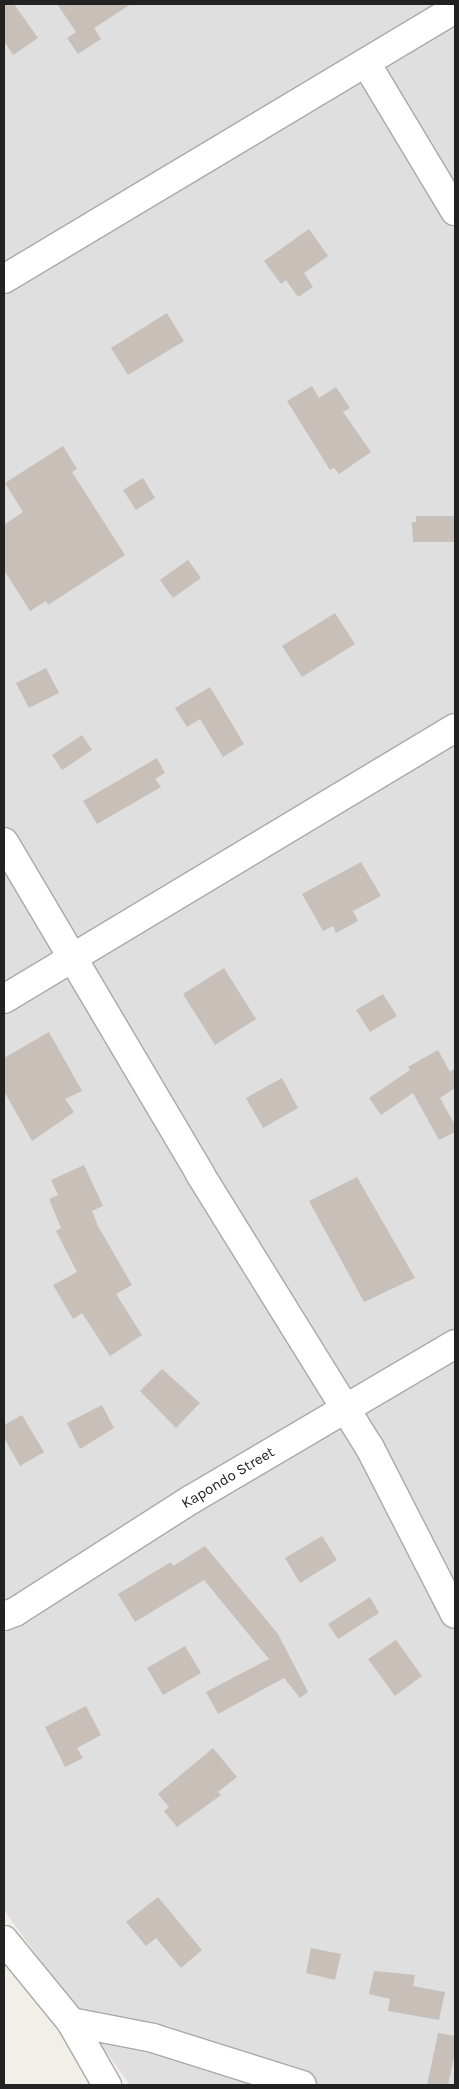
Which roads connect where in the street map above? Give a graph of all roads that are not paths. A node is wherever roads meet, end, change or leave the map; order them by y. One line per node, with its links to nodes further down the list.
1 (455, 9): 2 (street)
2 (366, 63): 3 (street); 4 (street)
3 (455, 211)
4 (4, 279)
5 (455, 728): 7 (street)
6 (4, 842): 7 (street)
7 (70, 957): 8 (street); 10 (street)
8 (4, 999)
9 (455, 1344): 10 (street, Kapondo Street)
10 (347, 1409): 11 (street); 12 (street, Kapondo Street)
11 (455, 1614)
12 (4, 1616)
13 (4, 1940): 14 (street)
14 (71, 2022): 15 (street); 16 (street)
15 (107, 2085)
16 (302, 2085)

